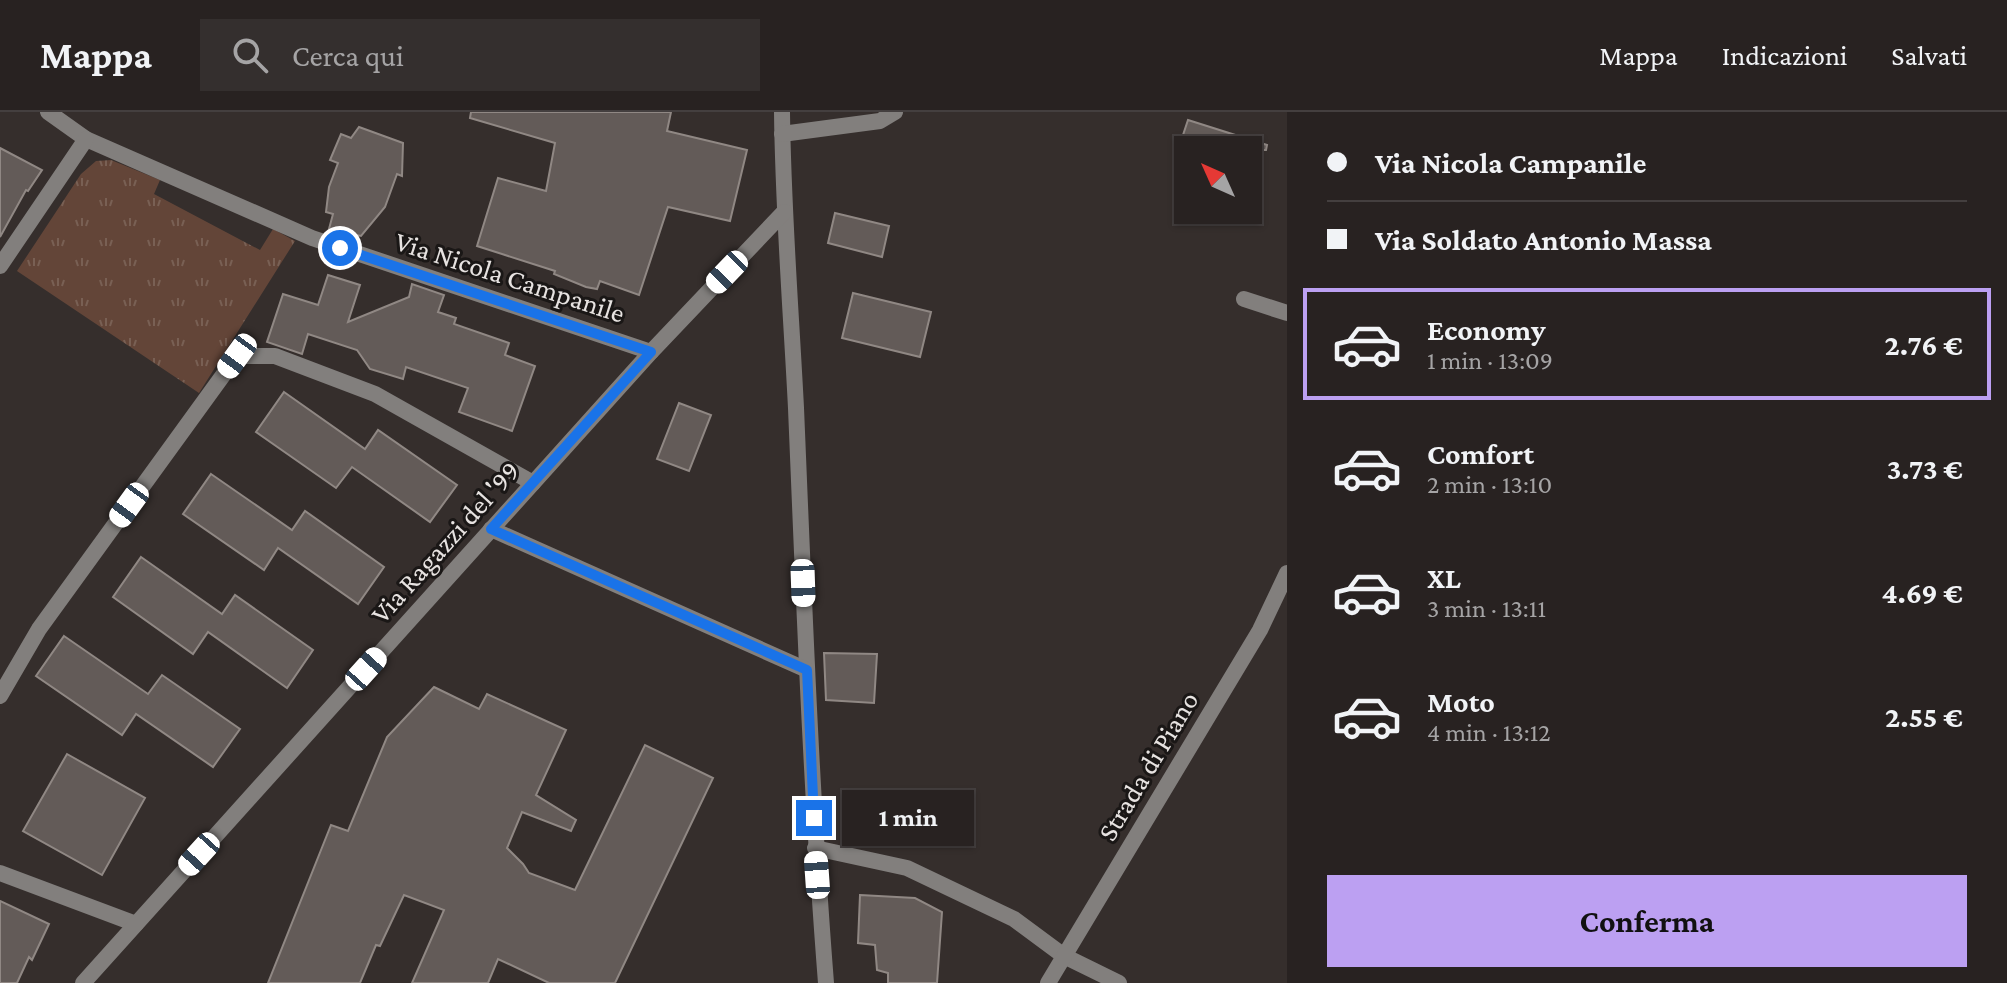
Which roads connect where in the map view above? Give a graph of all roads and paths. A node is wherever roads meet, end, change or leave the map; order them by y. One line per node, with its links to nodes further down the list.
1 (48, 112): 5 (street, Via Nicola Campanile)
2 (782, 112): 4 (street)
3 (895, 112): 4 (street)
4 (782, 134): 6 (street)
5 (86, 139): 7 (street); 10 (street, Via Nicola Campanile)
6 (784, 212): 10 (street, Via Ragazzi del '99); 14 (street)
7 (0, 266)
8 (1244, 299): 9 (street)
9 (1287, 313)
10 (651, 352): 11 (street, Via Ragazzi del '99)
11 (533, 483): 12 (street, Via Ragazzi del '99); 15 (street)
12 (491, 529): 14 (street); 18 (street, Via Ragazzi del '99)
13 (1287, 573): 19 (street, Strada di Piano)
14 (807, 670): 16 (street)
15 (0, 696)
16 (815, 848): 19 (street); 21 (street)
17 (0, 873): 18 (street)
18 (136, 924): 20 (street, Via Ragazzi del '99)
19 (1064, 956): 22 (street, Strada di Piano); 23 (street)
20 (83, 983)
21 (826, 983)
22 (1048, 983)
23 (1119, 983)

